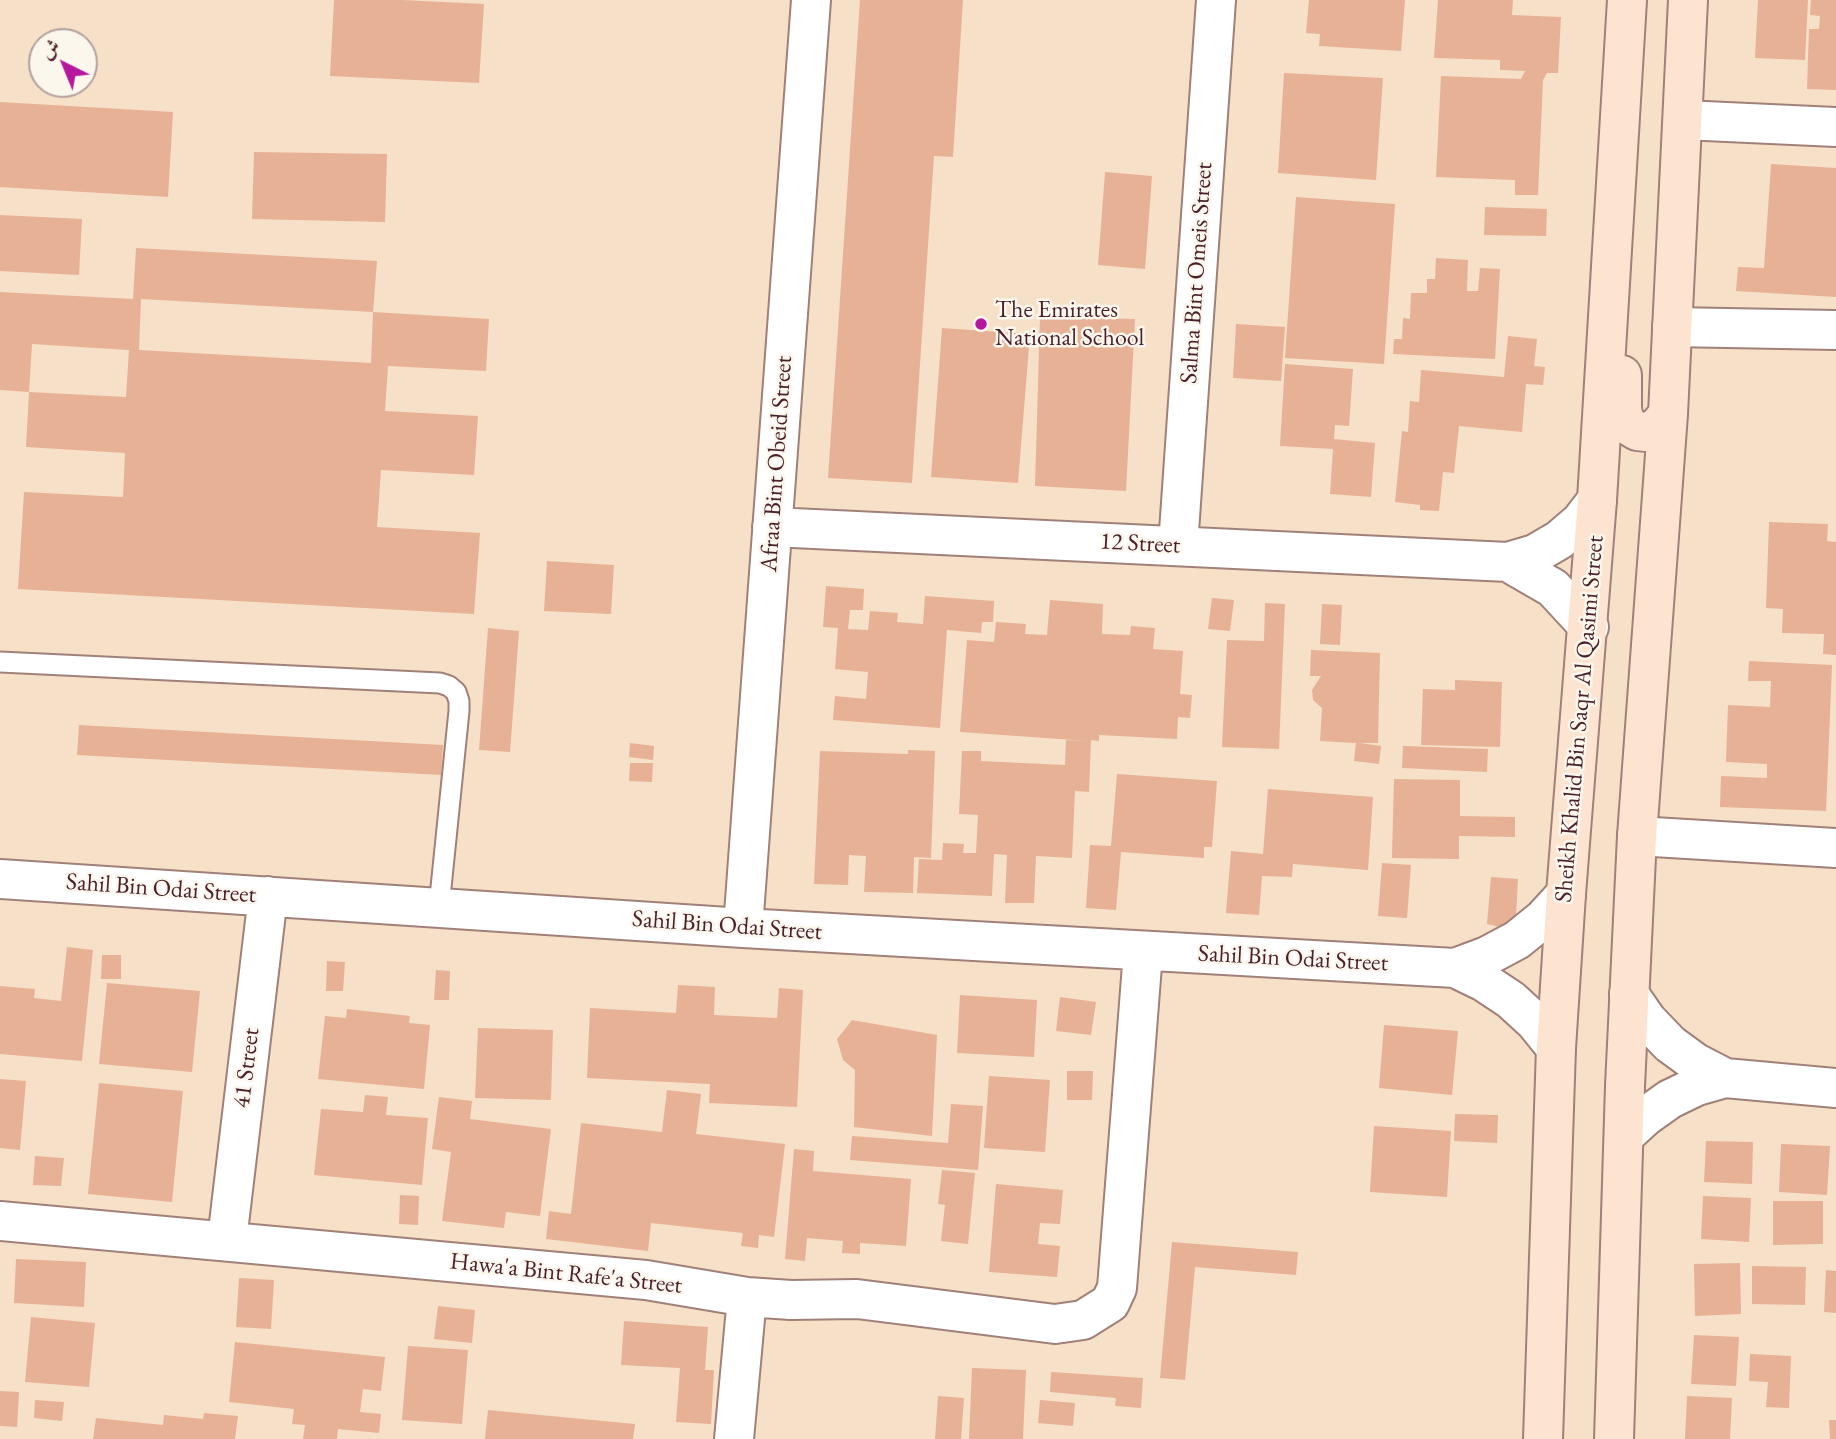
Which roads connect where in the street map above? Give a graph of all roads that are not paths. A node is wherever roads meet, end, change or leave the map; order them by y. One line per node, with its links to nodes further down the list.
1 (811, 0): 12 (street, Afraa Bint Obeid Street)
2 (1216, 0): 13 (street, Salma Bint Omeis Street)
3 (1627, 0): 7 (main road, Sheikh Khalid Bin Saqr Al Qasimi Street)
4 (1688, 0): 5 (main road)
5 (1683, 120): 6 (street); 8 (main road)
6 (1836, 127)
7 (1609, 308): 10 (main road); 11 (main road, Sheikh Khalid Bin Saqr Al Qasimi Street)
8 (1672, 327): 9 (street); 10 (main road)
9 (1836, 330)
10 (1668, 414): 17 (main road)
11 (1597, 500): 14 (street, 12 Street); 15 (main road, Sheikh Khalid Bin Saqr Al Qasimi Street)
12 (772, 527): 13 (street, 12 Street); 23 (street, Afraa Bint Obeid Street)
13 (1178, 546): 14 (street, 12 Street)
14 (1507, 562): 15 (street, 12 Street)
15 (1589, 627): 20 (main road, Sheikh Khalid Bin Saqr Al Qasimi Street)
16 (0, 662): 22 (lane)
17 (1637, 836): 18 (street); 26 (main road)
18 (1836, 848)
19 (0, 879): 21 (street, Sahil Bin Odai Street)
20 (1566, 894): 25 (street, Sahil Bin Odai Street); 27 (main road, Sheikh Khalid Bin Saqr Al Qasimi Street)
21 (268, 896): 22 (street, Sahil Bin Odai Street); 32 (street, 41 Street)
22 (439, 907): 23 (street, Sahil Bin Odai Street)
23 (743, 928): 24 (street, Sahil Bin Odai Street)
24 (1143, 952): 25 (street, Sahil Bin Odai Street); 33 (street, Hawa'a Bint Rafe'a Street)
25 (1455, 968): 27 (street, Sahil Bin Odai Street)
26 (1629, 993): 28 (street); 30 (main road)
27 (1556, 1048): 35 (main road, Sheikh Khalid Bin Saqr Al Qasimi Street)
28 (1725, 1078): 29 (street); 30 (street)
29 (1836, 1088)
30 (1624, 1136): 36 (main road)
31 (0, 1221): 32 (street, Hawa'a Bint Rafe'a Street)
32 (227, 1240): 33 (street, Hawa'a Bint Rafe'a Street)
33 (747, 1297): 34 (street)
34 (734, 1439)
35 (1543, 1439)
36 (1614, 1439)

